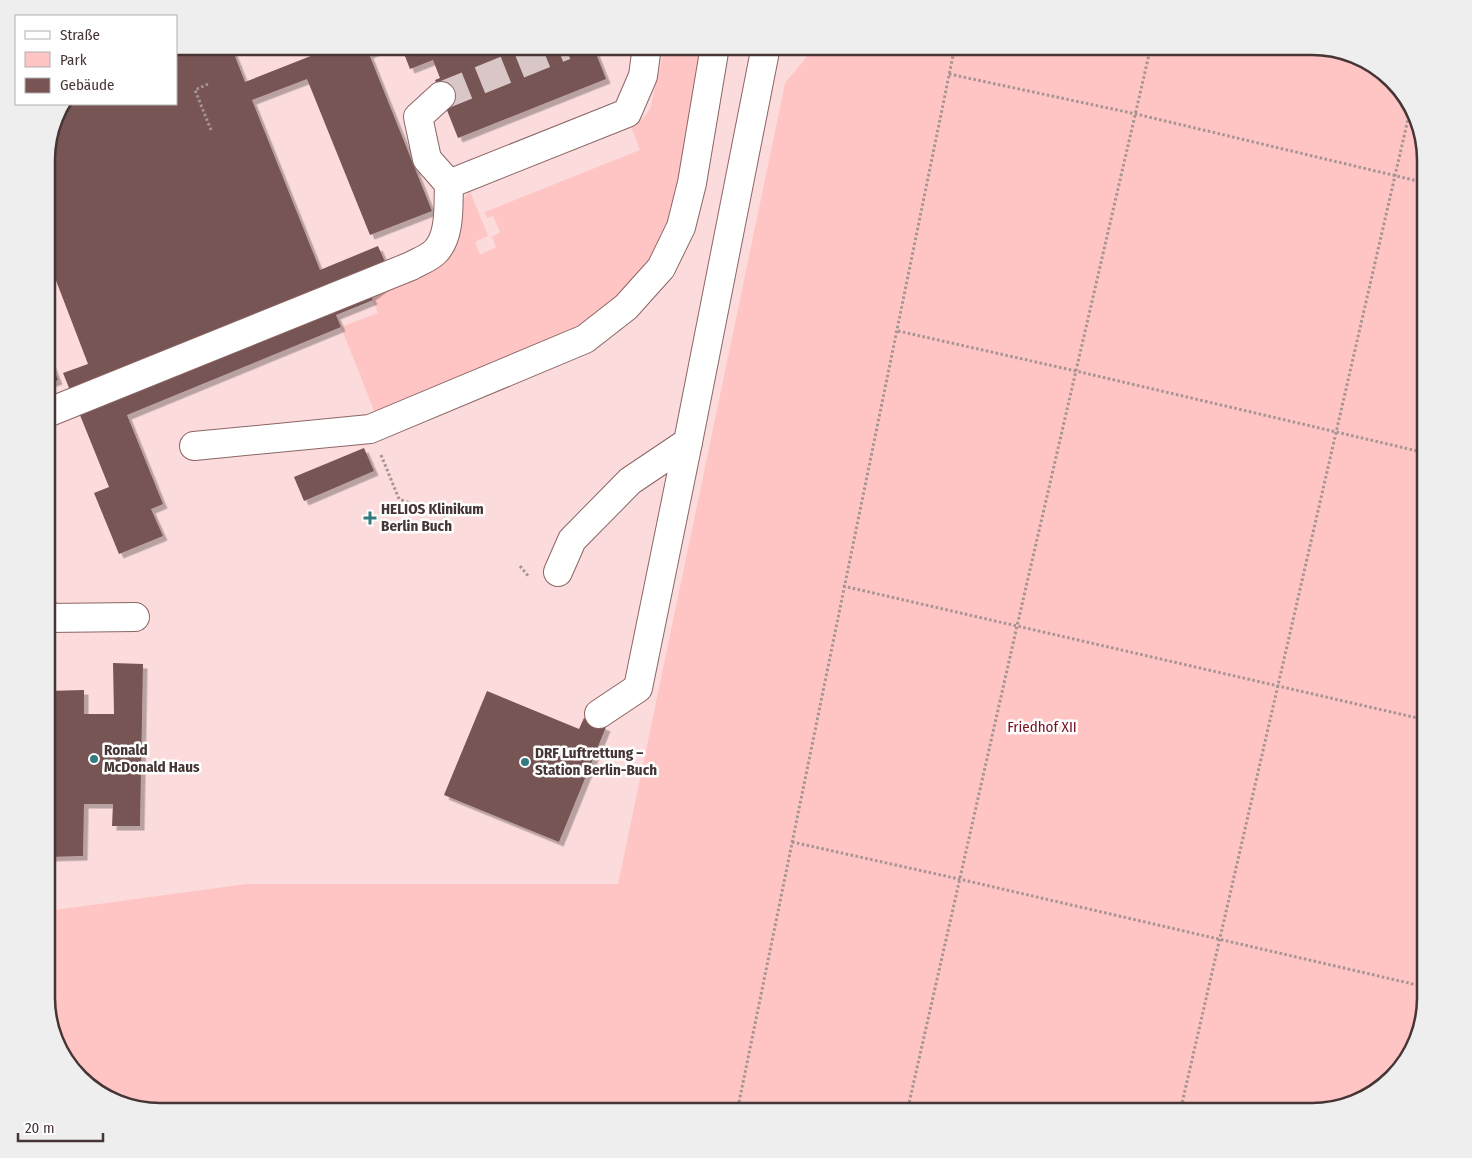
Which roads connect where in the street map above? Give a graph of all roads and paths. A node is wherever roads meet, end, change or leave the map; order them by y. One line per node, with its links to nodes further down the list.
1 (646, 55): 14 (lane)
2 (713, 55): 20 (lane)
3 (764, 55): 19 (lane)
4 (953, 55): 6 (path)
5 (1149, 55): 9 (path)
6 (949, 74): 9 (path); 15 (path)
7 (208, 84): 11 (path)
8 (441, 96): 14 (lane)
9 (1136, 114): 12 (path); 16 (path)
10 (1408, 118): 12 (path)
11 (211, 130)
12 (1394, 176): 13 (path); 18 (path)
13 (1417, 181)
14 (449, 184): 17 (lane)
15 (898, 331): 16 (path); 27 (path)
16 (1076, 371): 18 (path); 30 (path)
17 (55, 409)
18 (1336, 432): 22 (path); 31 (path)
19 (688, 442): 25 (lane); 32 (lane)
20 (194, 446)
21 (380, 451): 23 (path)
22 (1417, 451)
23 (445, 516)
24 (520, 566): 26 (path)
25 (558, 572)
26 (531, 579)
27 (843, 586): 30 (path); 34 (path)
28 (135, 617): 29 (lane)
29 (55, 618)
30 (1017, 626): 31 (path); 35 (path)
31 (1277, 687): 33 (path); 36 (path)
32 (599, 714)
33 (1417, 718)
34 (792, 842): 35 (path); 38 (path)
35 (959, 879): 36 (path); 39 (path)
36 (1220, 938): 37 (path); 40 (path)
37 (1417, 985)
38 (739, 1103)
39 (909, 1103)
40 (1182, 1103)

